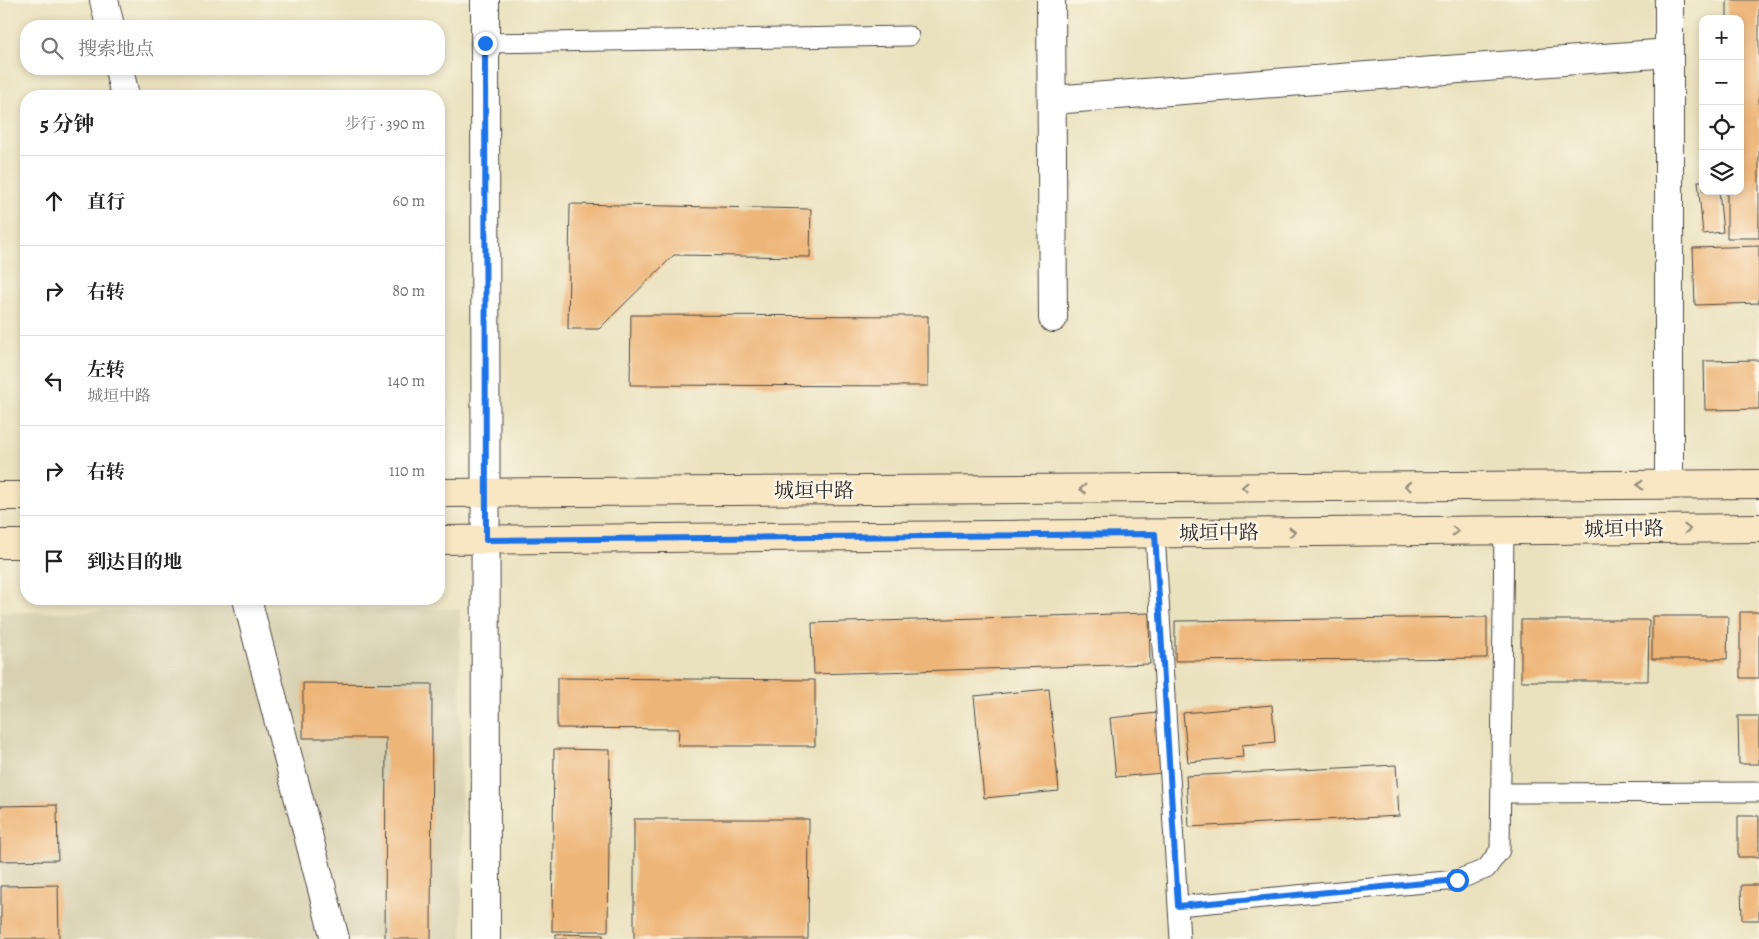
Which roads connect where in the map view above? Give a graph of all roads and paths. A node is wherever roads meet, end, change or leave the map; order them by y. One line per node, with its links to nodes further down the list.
1 (104, 0): 5 (street)
2 (485, 0): 7 (street)
3 (1051, 0): 11 (street)
4 (1669, 0): 8 (street)
5 (109, 20)
6 (909, 36): 7 (lane)
7 (485, 43): 16 (street)
8 (1669, 53): 11 (street); 13 (street)
9 (120, 75): 10 (street)
10 (124, 90)
11 (1052, 100): 12 (street)
12 (1053, 318)
13 (1669, 484): 14 (main road, 城垣中路); 16 (main road, 城垣中路, one-way to 16)
14 (1759, 484)
15 (445, 493): 16 (main road, 城垣中路)
16 (486, 493): 23 (street)
17 (0, 496): 18 (main road)
18 (20, 496)
19 (1759, 528): 20 (main road, 城垣中路, one-way to 19)
20 (1504, 530): 21 (main road, 城垣中路, one-way to 20); 28 (lane)
21 (1155, 534): 23 (main road, 城垣中路); 29 (lane)
22 (445, 540): 23 (main road, 城垣中路)
23 (486, 540): 31 (street)
24 (0, 544): 25 (main road)
25 (20, 544)
26 (248, 605): 30 (street)
27 (1759, 792): 28 (lane)
28 (1501, 793): 29 (lane)
29 (1178, 906): 32 (lane)
30 (335, 939)
31 (486, 939)
32 (1180, 939)

